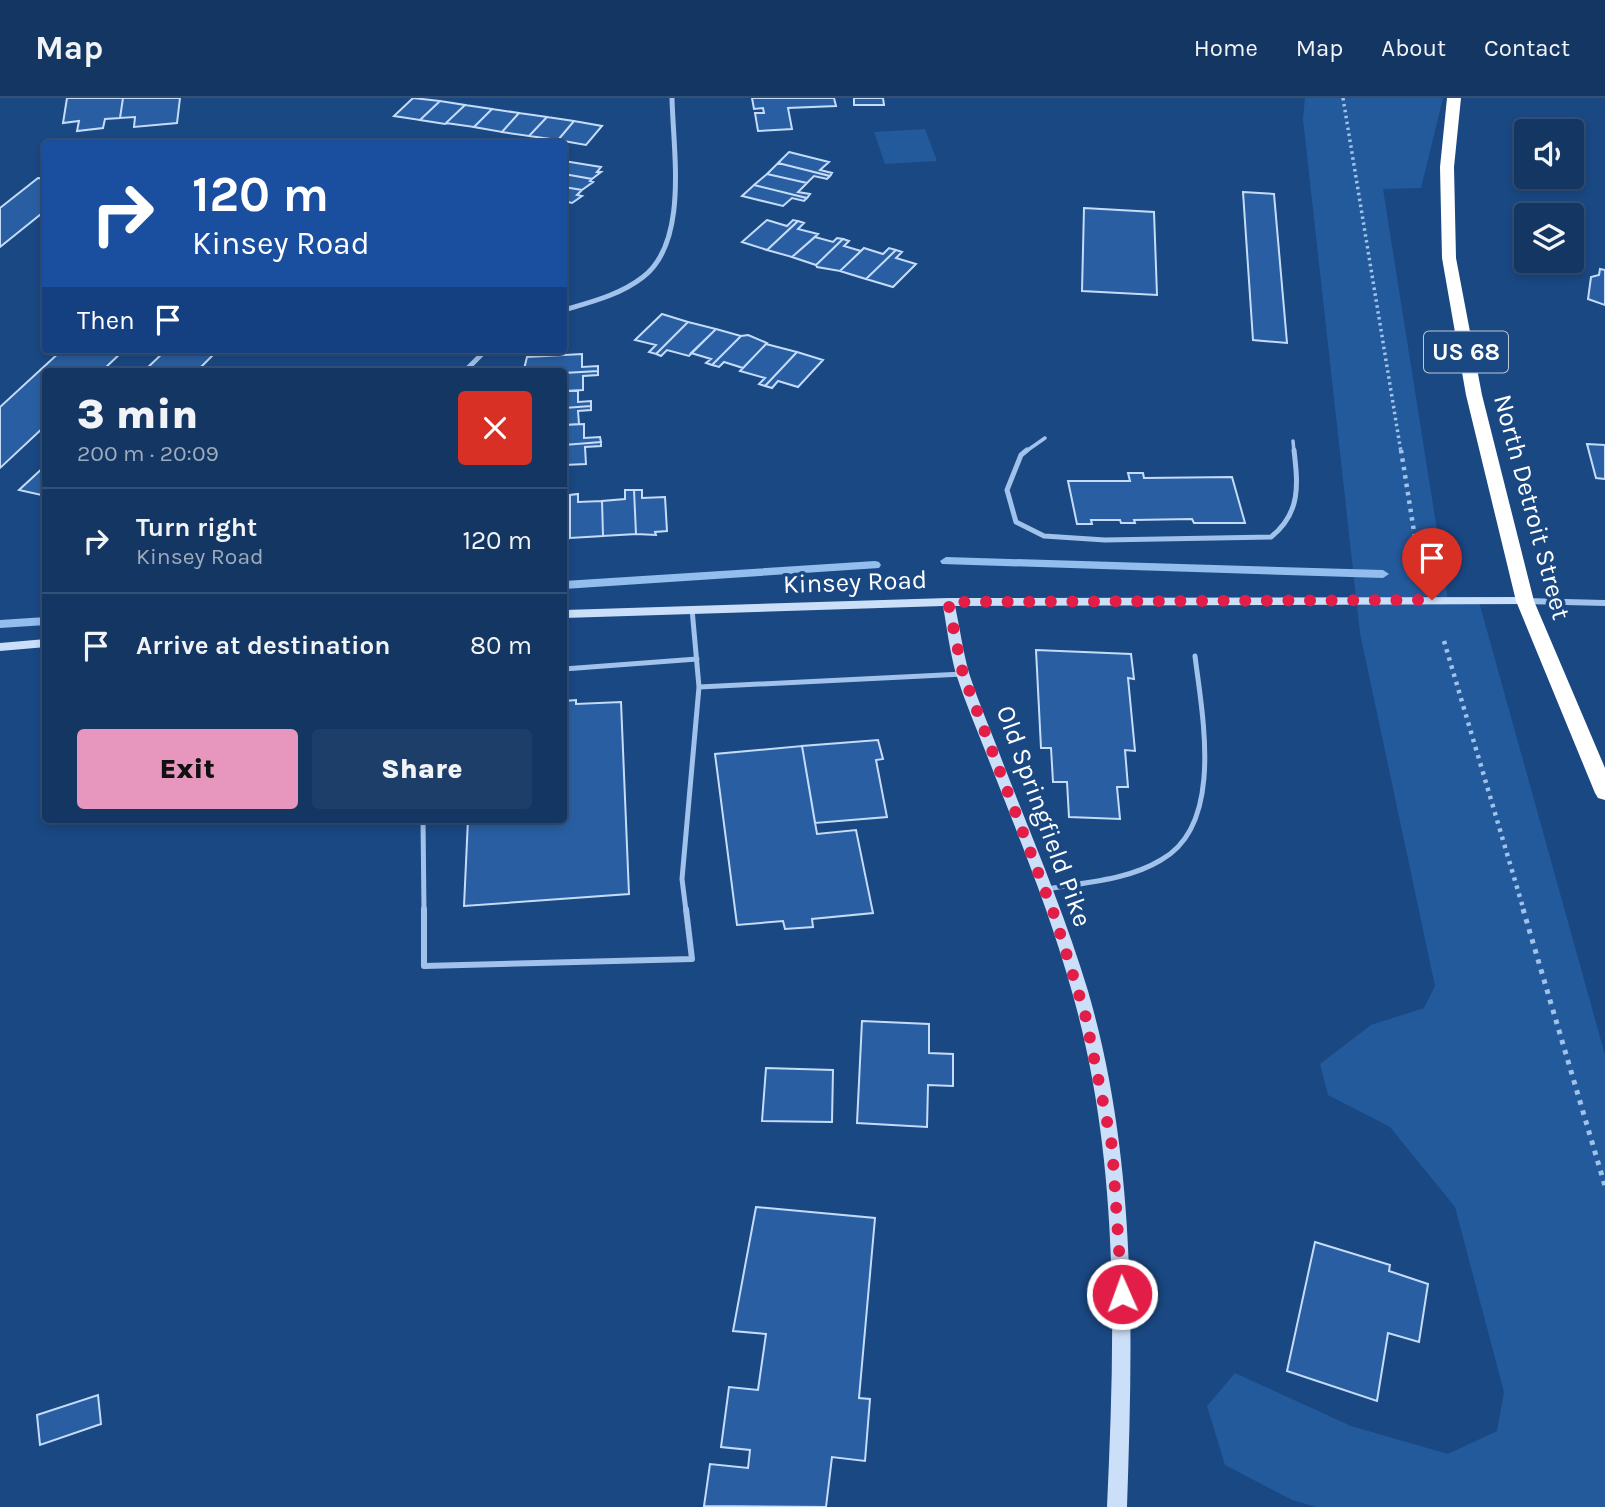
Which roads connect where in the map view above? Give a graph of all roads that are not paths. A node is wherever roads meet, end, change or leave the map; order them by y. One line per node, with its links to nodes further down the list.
1 (672, 98): 3 (street)
2 (1454, 98): 8 (highway, North Detroit Street / US 68)
3 (567, 309)
4 (481, 354): 5 (street)
5 (468, 368)
6 (1045, 438): 7 (lane)
7 (1293, 441)
8 (1525, 601): 9 (street, Kinsey Road); 10 (street); 20 (highway, North Detroit Street / US 68)
9 (948, 602): 11 (street, Kinsey Road); 18 (street, Old Springfield Pike)
10 (1605, 603)
11 (692, 609): 12 (street, Kinsey Road); 16 (lane)
12 (567, 614)
13 (42, 643): 14 (street)
14 (0, 647)
15 (1195, 656): 22 (lane)
16 (697, 659): 17 (lane); 19 (lane)
17 (567, 669)
18 (963, 674): 19 (lane); 22 (street, Old Springfield Pike)
19 (699, 687): 21 (lane)
20 (1605, 793)
21 (423, 823)
22 (1045, 889): 23 (street, Old Springfield Pike)
23 (1117, 1507)

